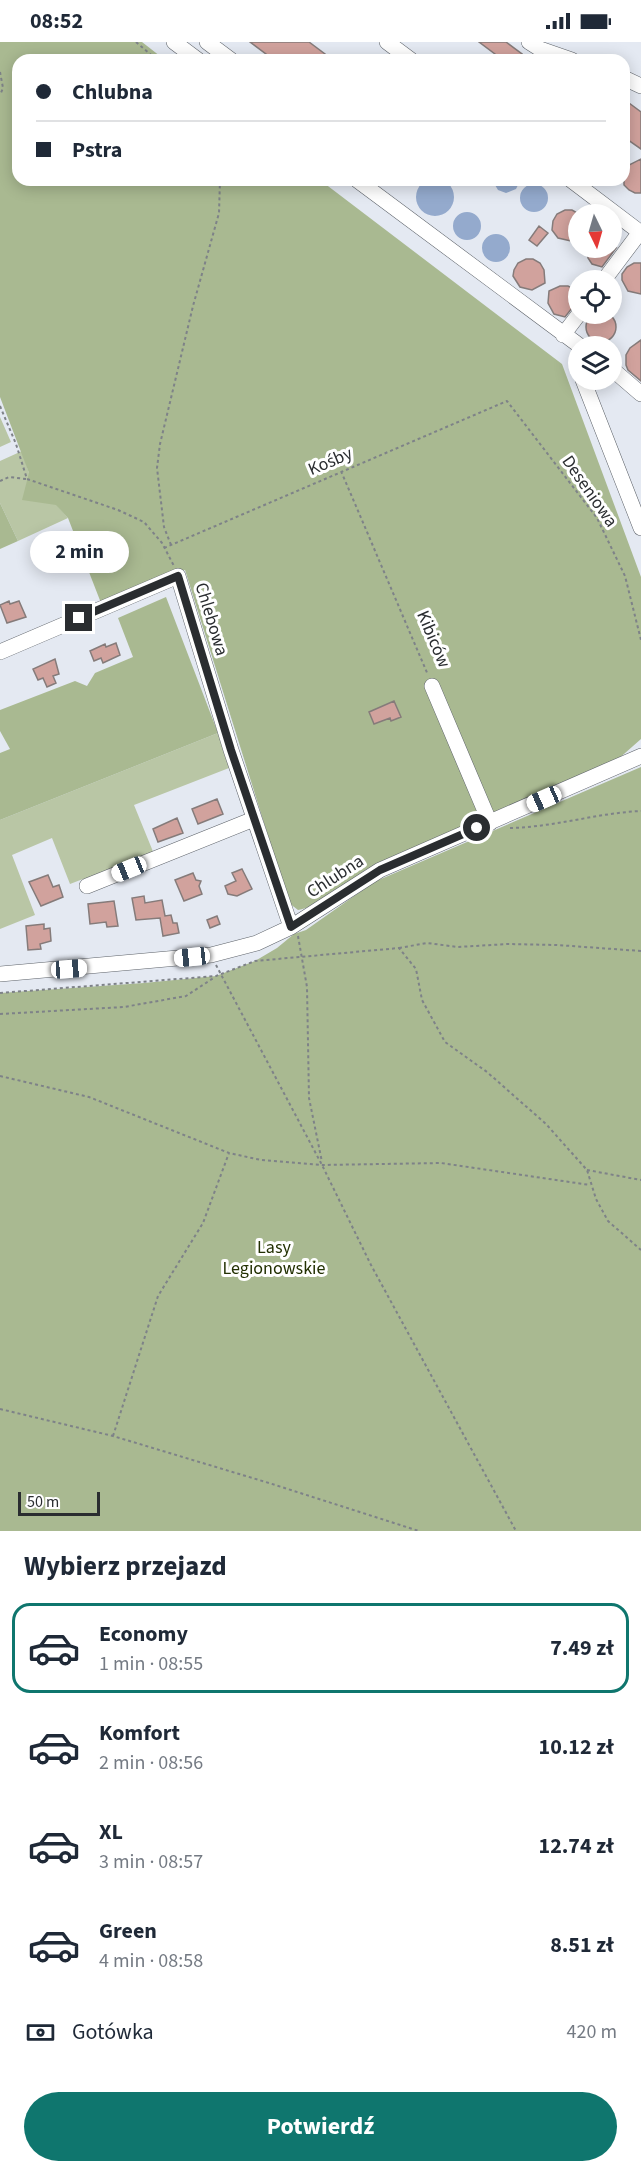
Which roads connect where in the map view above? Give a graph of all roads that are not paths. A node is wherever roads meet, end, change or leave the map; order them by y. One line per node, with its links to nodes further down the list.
1 (174, 42): 5 (street)
2 (207, 42): 6 (street)
3 (387, 42): 7 (street)
4 (537, 44): 8 (street)
5 (190, 54)
6 (223, 54)
7 (403, 54)
8 (559, 54)
9 (365, 186): 14 (street)
10 (579, 186): 11 (street)
11 (641, 233): 12 (street)
12 (612, 270)
13 (571, 324): 14 (street)
14 (563, 335): 15 (street)
15 (568, 338)
16 (622, 378): 18 (street)
17 (587, 390): 19 (street)
18 (641, 394)
19 (641, 528)
20 (0, 652): 23 (street, Chlebowa)
21 (432, 686): 24 (street, Kibiców)
22 (641, 756): 24 (street, Chlubna)
23 (254, 819): 25 (street); 26 (street, Chlebowa)
24 (490, 823): 26 (street, Chlubna)
25 (87, 886)
26 (293, 926): 27 (street, Chlubna)
27 (0, 974)

